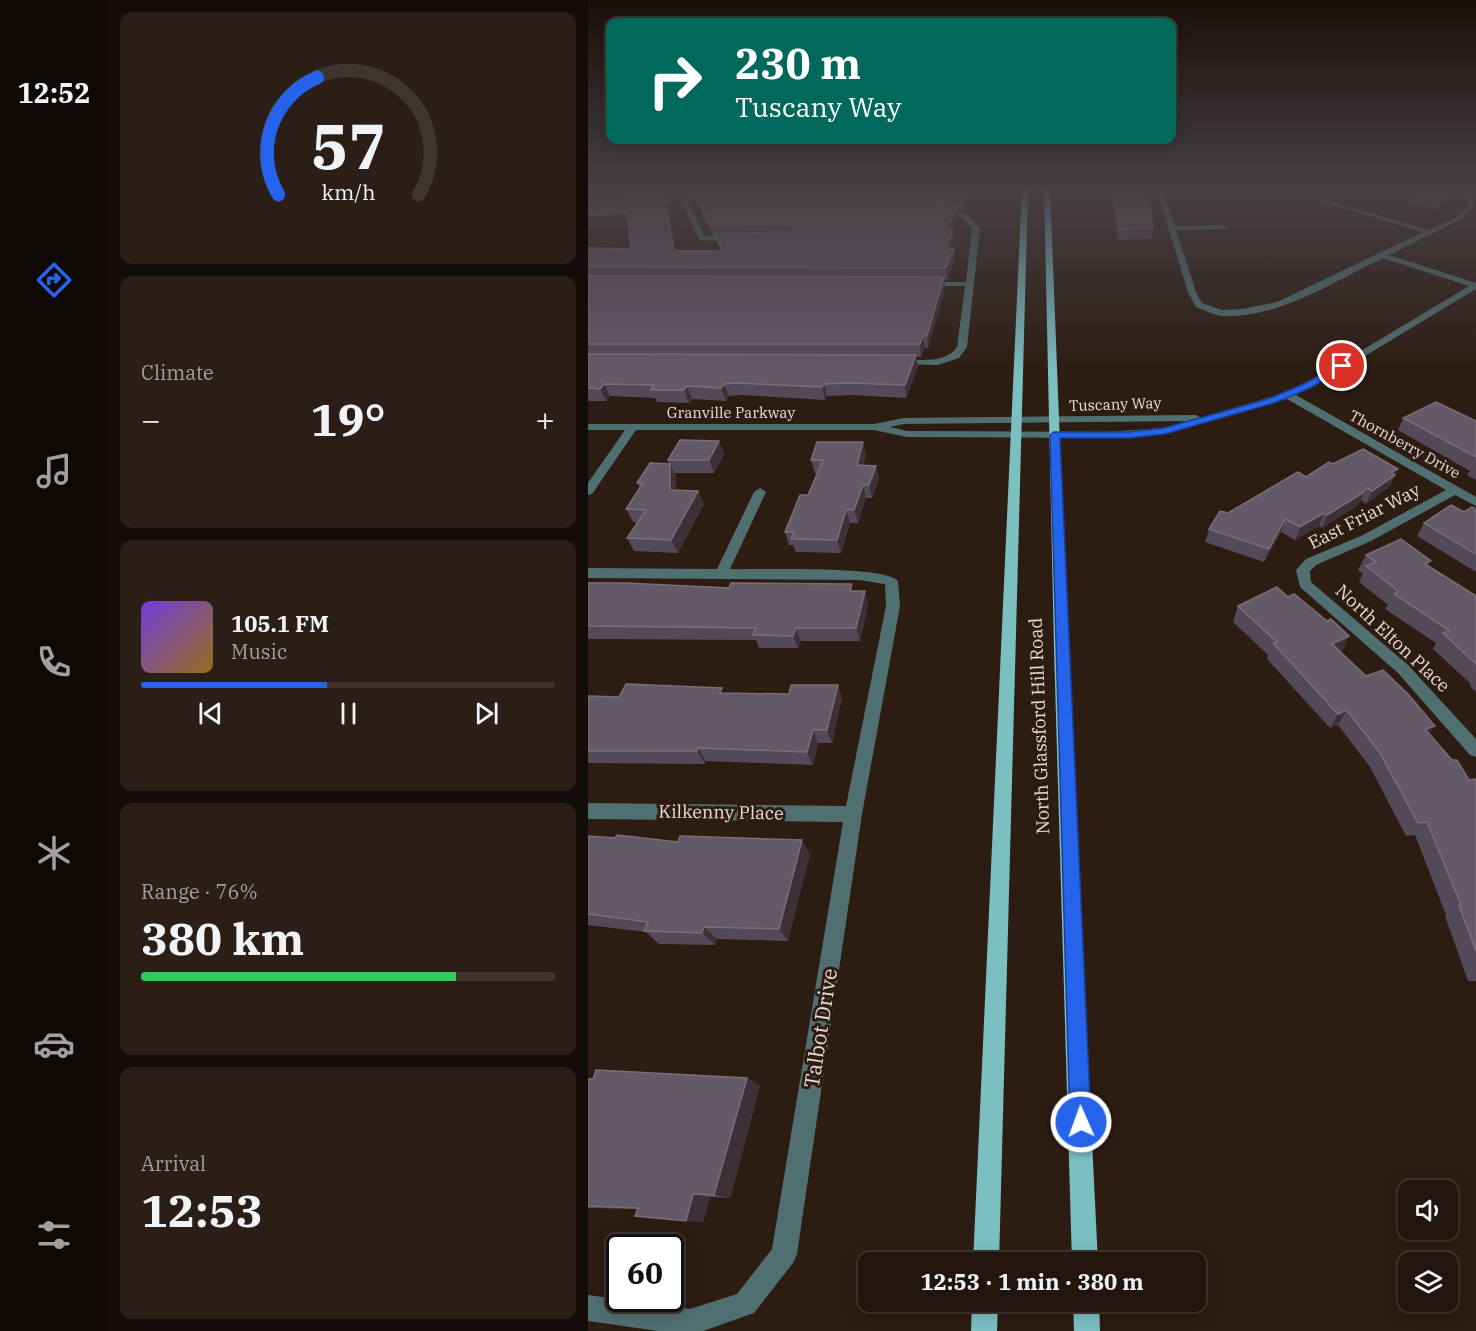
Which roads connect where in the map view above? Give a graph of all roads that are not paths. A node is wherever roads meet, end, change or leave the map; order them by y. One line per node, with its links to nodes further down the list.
1 (973, 250): 8 (street)
2 (1022, 250): 14 (main road, North Glassford Hill Road)
3 (1049, 250): 15 (main road, North Glassford Hill Road)
4 (1179, 250): 6 (street)
5 (1392, 250): 6 (street)
6 (1382, 255): 9 (street)
7 (909, 284): 8 (street)
8 (968, 284): 10 (street)
9 (1476, 286): 11 (street, Tuscany Way)
10 (891, 362)
11 (1287, 395): 15 (street, Tuscany Way); 16 (street, Thornberry Drive)
12 (588, 427): 13 (street, Granville Parkway)
13 (632, 428): 14 (street, Granville Parkway); 17 (street)
14 (1016, 428): 15 (street, Tuscany Way); 26 (main road, North Glassford Hill Road)
15 (1054, 428): 27 (main road, North Glassford Hill Road)
16 (1455, 490): 19 (street, Thornberry Drive); 22 (street, East Friar Way)
17 (588, 491)
18 (760, 492): 21 (street)
19 (1476, 502)
20 (588, 573): 21 (street)
21 (721, 574): 25 (street, Talbot Drive)
22 (1305, 584): 23 (street, North Elton Place)
23 (1476, 750)
24 (588, 811): 25 (street, Kilkenny Place)
25 (853, 814): 28 (street, Talbot Drive)
26 (987, 1252)
27 (1085, 1252)
28 (588, 1308)
29 (985, 1312): 31 (main road)
30 (1086, 1312): 32 (main road)
31 (984, 1331)
32 (1087, 1331)

